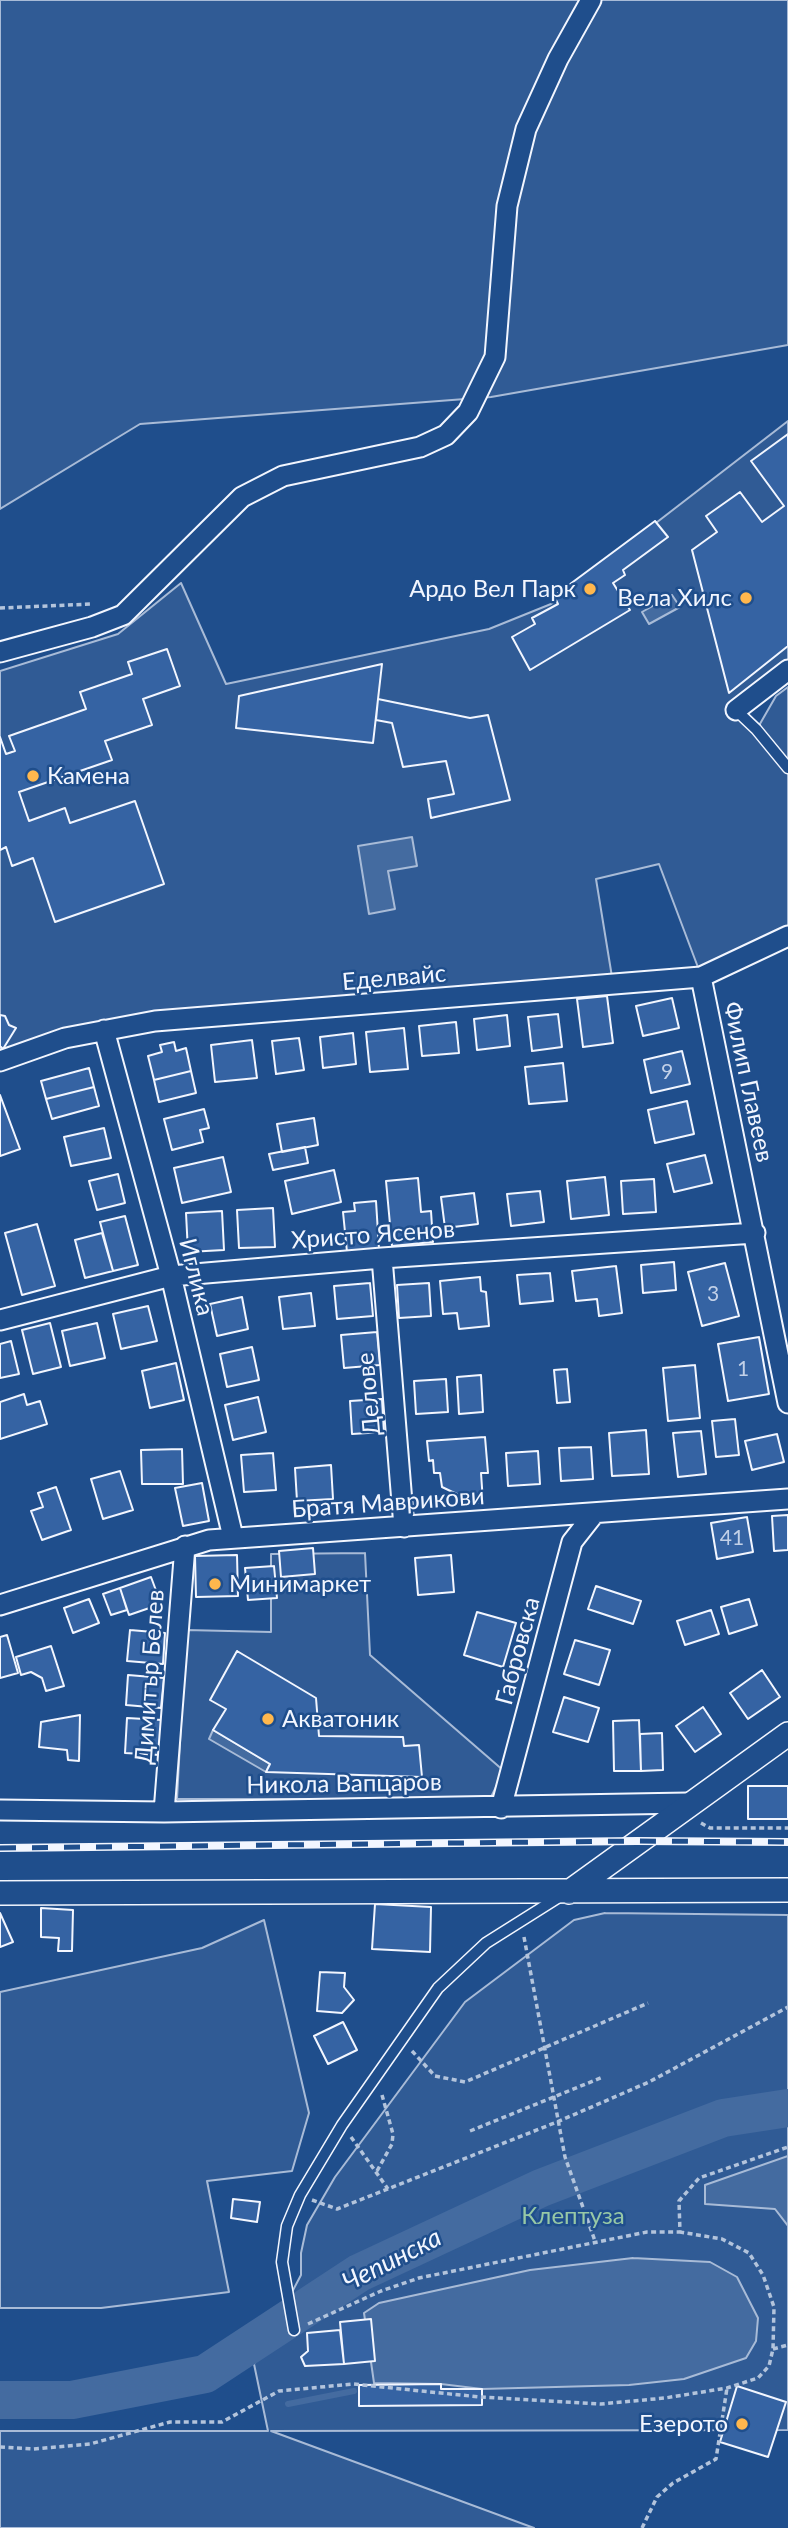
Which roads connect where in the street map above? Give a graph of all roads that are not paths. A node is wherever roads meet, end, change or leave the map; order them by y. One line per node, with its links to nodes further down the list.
1 (591, 0): 2 (street)
2 (0, 652)
3 (788, 670): 4 (street)
4 (736, 710): 5 (lane)
5 (788, 768)
6 (788, 936): 7 (street, Еделвайс)
7 (701, 977): 8 (street, Еделвайс); 10 (street, Филип Главеев)
8 (104, 1030): 9 (street, Еделвайс); 12 (street, Иглика)
9 (0, 1060)
10 (755, 1233): 11 (street, Христо Ясенов); 14 (street, Филип Главеев)
11 (382, 1258): 12 (street, Христо Ясенов); 17 (street, Делове)
12 (171, 1276): 13 (street, Христо Ясенов); 18 (street, Иглика)
13 (0, 1320)
14 (788, 1403)
15 (788, 1499): 16 (street, Братя Маврикови)
16 (594, 1514): 17 (street, Братя Маврикови); 23 (street, Габровска)
17 (404, 1527): 18 (street, Братя Маврикови)
18 (233, 1537): 19 (street, Братя Маврикови)
19 (185, 1546): 20 (street, Братя Маврикови); 25 (street, Димитър Белев)
20 (0, 1605)
21 (788, 1734): 22 (street)
22 (688, 1803): 23 (street, Никола Вапцаров); 27 (street)
23 (502, 1808): 25 (street, Никола Вапцаров)
24 (0, 1810): 25 (street, Никола Вапцаров)
25 (164, 1812)
26 (788, 1890): 27 (street)
27 (569, 1892): 28 (street); 29 (lane)
28 (0, 1893)
29 (293, 2328)

